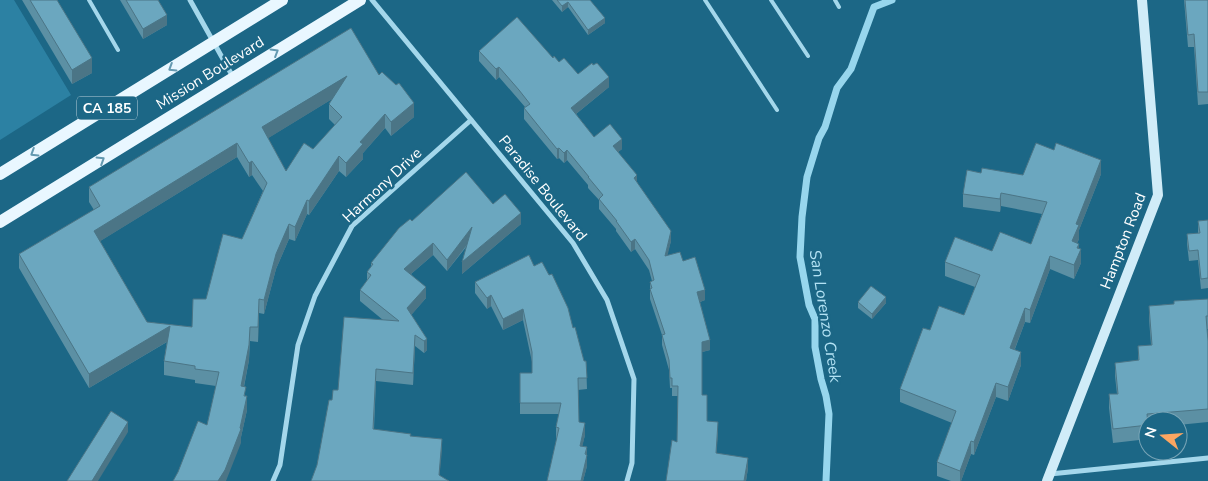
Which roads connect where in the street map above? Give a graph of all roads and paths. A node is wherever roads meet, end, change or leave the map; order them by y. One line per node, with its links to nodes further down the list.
1 (89, 0): 12 (lane)
2 (190, 0): 11 (street)
3 (282, 0): 11 (main road, Mission Boulevard / CA 185)
4 (360, 0): 14 (main road, Mission Boulevard / CA 185, one-way to 4)
5 (372, 0): 16 (street, Paradise Boulevard)
6 (705, 0): 15 (lane)
7 (771, 0): 13 (lane)
8 (834, 0): 10 (lane)
9 (1142, 0): 20 (street, Hampton Road)
10 (839, 8)
11 (214, 42): 14 (street); 17 (main road, Mission Boulevard / CA 185, one-way to 17)
12 (118, 50)
13 (808, 56)
14 (234, 78): 18 (main road, Mission Boulevard / CA 185, one-way to 14)
15 (777, 110)
16 (471, 120): 21 (street, Harmony Drive); 22 (street, Paradise Boulevard)
17 (0, 174)
18 (0, 222)
19 (1208, 458): 20 (street)
20 (1048, 478)
21 (273, 481)
22 (627, 481)

